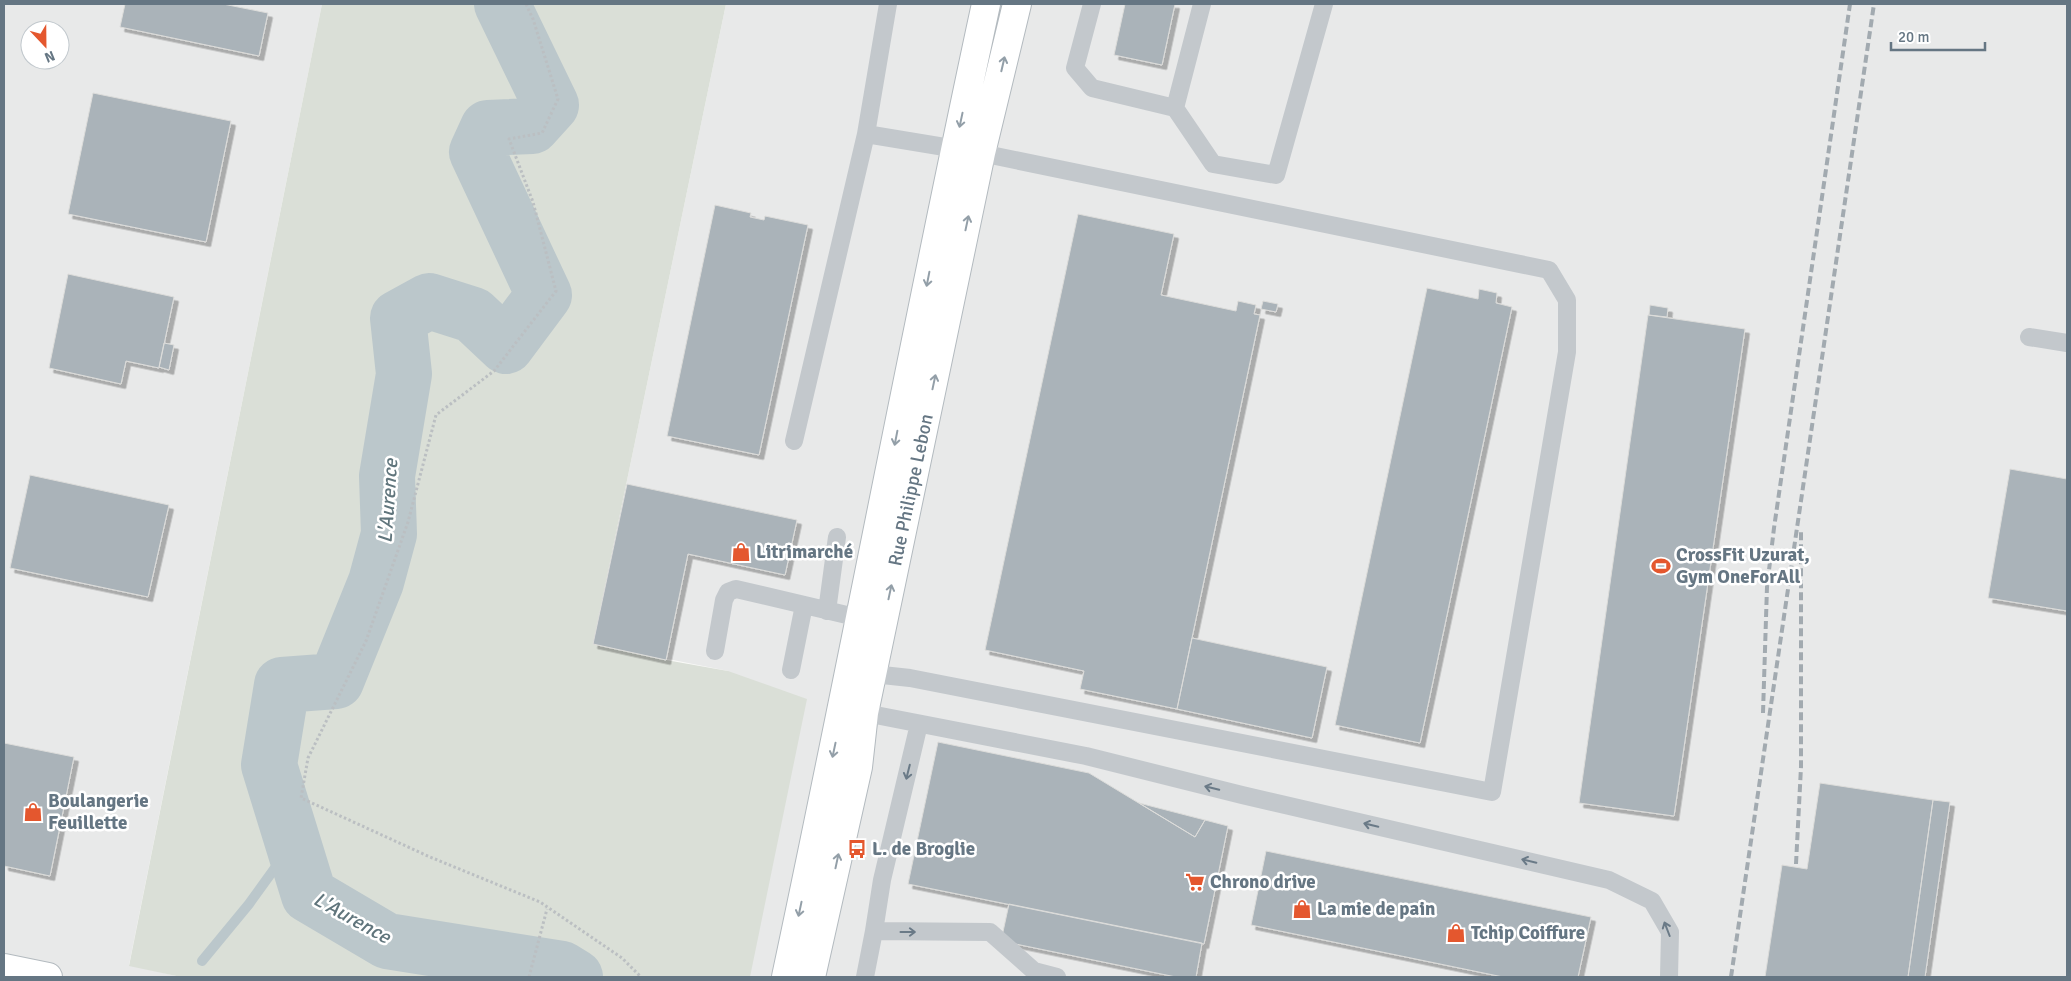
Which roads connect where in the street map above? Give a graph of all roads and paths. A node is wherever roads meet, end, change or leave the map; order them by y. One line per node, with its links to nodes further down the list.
1 (526, 4): 24 (path)
2 (888, 4): 9 (lane)
3 (986, 4): 10 (street, Rue Philippe Lebon, one-way to 10)
4 (1017, 4): 11 (street, Rue Philippe Lebon, one-way to 4)
5 (1092, 4): 8 (lane)
6 (1202, 4): 8 (lane)
7 (1324, 4): 8 (lane)
8 (1175, 108)
9 (866, 134): 10 (lane); 14 (lane)
10 (955, 148): 11 (lane); 18 (street, Rue Philippe Lebon, one-way to 18)
11 (982, 153): 18 (street, Rue Philippe Lebon, one-way to 11); 21 (lane)
12 (2029, 337): 13 (lane)
13 (2067, 343)
14 (794, 441)
15 (837, 537): 17 (lane)
16 (804, 605): 17 (lane); 19 (lane); 20 (lane)
17 (827, 611): 18 (lane)
18 (872, 621): 21 (street, Rue Philippe Lebon)
19 (716, 651)
20 (790, 670)
21 (862, 671): 22 (street, Rue Philippe Lebon)
22 (853, 711): 23 (lane); 30 (street, Rue Philippe Lebon, one-way to 30); 31 (street, Rue Philippe Lebon, one-way to 22)
23 (919, 724): 25 (lane, one-way to 25); 34 (lane, one-way to 23)
24 (547, 909): 28 (path); 29 (path)
25 (874, 931): 32 (lane); 33 (lane, one-way to 33)
26 (4, 968): 27 (street)
27 (48, 977)
28 (529, 977)
29 (641, 977)
30 (786, 977)
31 (811, 977)
32 (865, 977)
33 (1057, 977)
34 (1669, 977)

